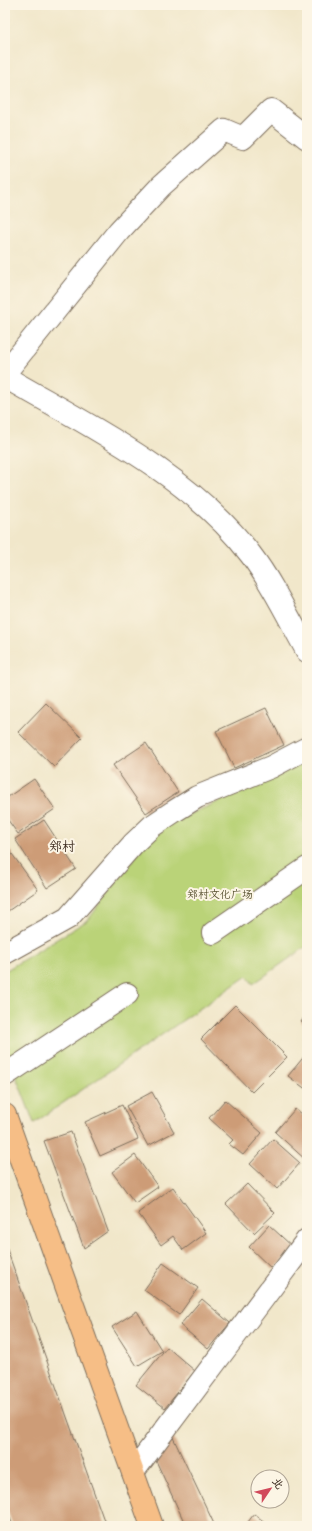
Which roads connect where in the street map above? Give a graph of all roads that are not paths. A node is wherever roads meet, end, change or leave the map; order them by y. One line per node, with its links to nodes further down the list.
1 (307, 138): 2 (street)
2 (5, 373)
3 (5, 377): 4 (street)
4 (307, 651)
5 (307, 748): 8 (street)
6 (307, 868): 7 (street)
7 (213, 933)
8 (5, 953)
9 (127, 994): 10 (street)
10 (5, 1075)
11 (5, 1115): 13 (main road)
12 (307, 1240): 13 (street)
13 (133, 1472): 14 (main road)
14 (152, 1526)

